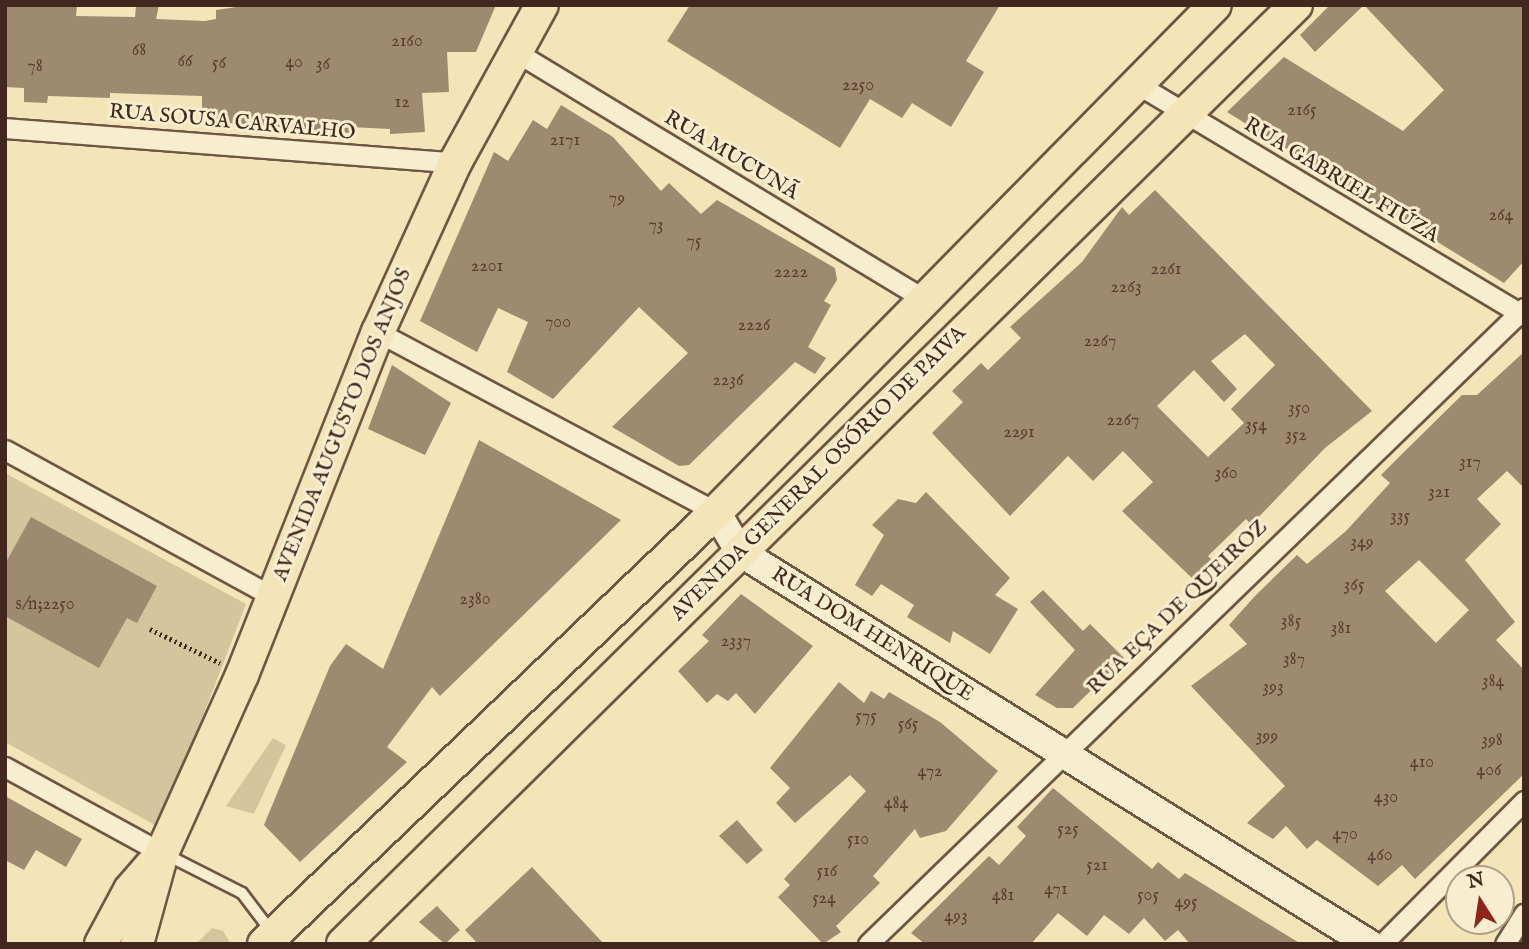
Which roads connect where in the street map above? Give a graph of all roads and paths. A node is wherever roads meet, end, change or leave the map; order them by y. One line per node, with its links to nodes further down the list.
1 (542, 5): 4 (main road, AVENIDA AUGUSTO DOS ANJOS)
2 (1215, 5): 5 (main road)
3 (1296, 5): 6 (main road, AVENIDA GENERAL OSÓRIO DE PAIVA)
4 (516, 52): 8 (main road, AVENIDA AUGUSTO DOS ANJOS); 9 (street, RUA MUCUNÃ)
5 (1137, 84): 6 (street, RUA GABRIEL FIÚZA); 9 (main road)
6 (1185, 114): 10 (street, RUA GABRIEL FIÚZA); 14 (main road, AVENIDA GENERAL OSÓRIO DE PAIVA)
7 (5, 128): 8 (street, RUA SOUSA CARVALHO)
8 (455, 163): 11 (main road, AVENIDA AUGUSTO DOS ANJOS)
9 (922, 298): 13 (main road)
10 (1522, 313): 18 (street, RUA EÇA DE QUEIROZ)
11 (378, 331): 13 (street); 15 (main road, AVENIDA AUGUSTO DOS ANJOS)
12 (5, 450): 15 (street)
13 (716, 512): 14 (street, RUA DOM HENRIQUE); 23 (main road)
14 (740, 552): 18 (street, RUA DOM HENRIQUE); 26 (main road, AVENIDA GENERAL OSÓRIO DE PAIVA)
15 (273, 597): 17 (main road, AVENIDA AUGUSTO DOS ANJOS)
16 (150, 629): 17 (path)
17 (242, 675): 21 (main road, AVENIDA AUGUSTO DOS ANJOS)
18 (1060, 752): 27 (street, RUA EÇA DE QUEIROZ); 28 (street, RUA DOM HENRIQUE)
19 (5, 767): 21 (street)
20 (1524, 801): 29 (street)
21 (162, 853): 23 (lane); 24 (main road, AVENIDA AUGUSTO DOS ANJOS); 25 (main road, AVENIDA AUGUSTO DOS ANJOS)
22 (1524, 914): 30 (street)
23 (269, 939)
24 (101, 944)
25 (137, 944)
26 (343, 944)
27 (867, 944)
28 (1369, 944)
29 (1382, 944)
30 (1505, 944)

